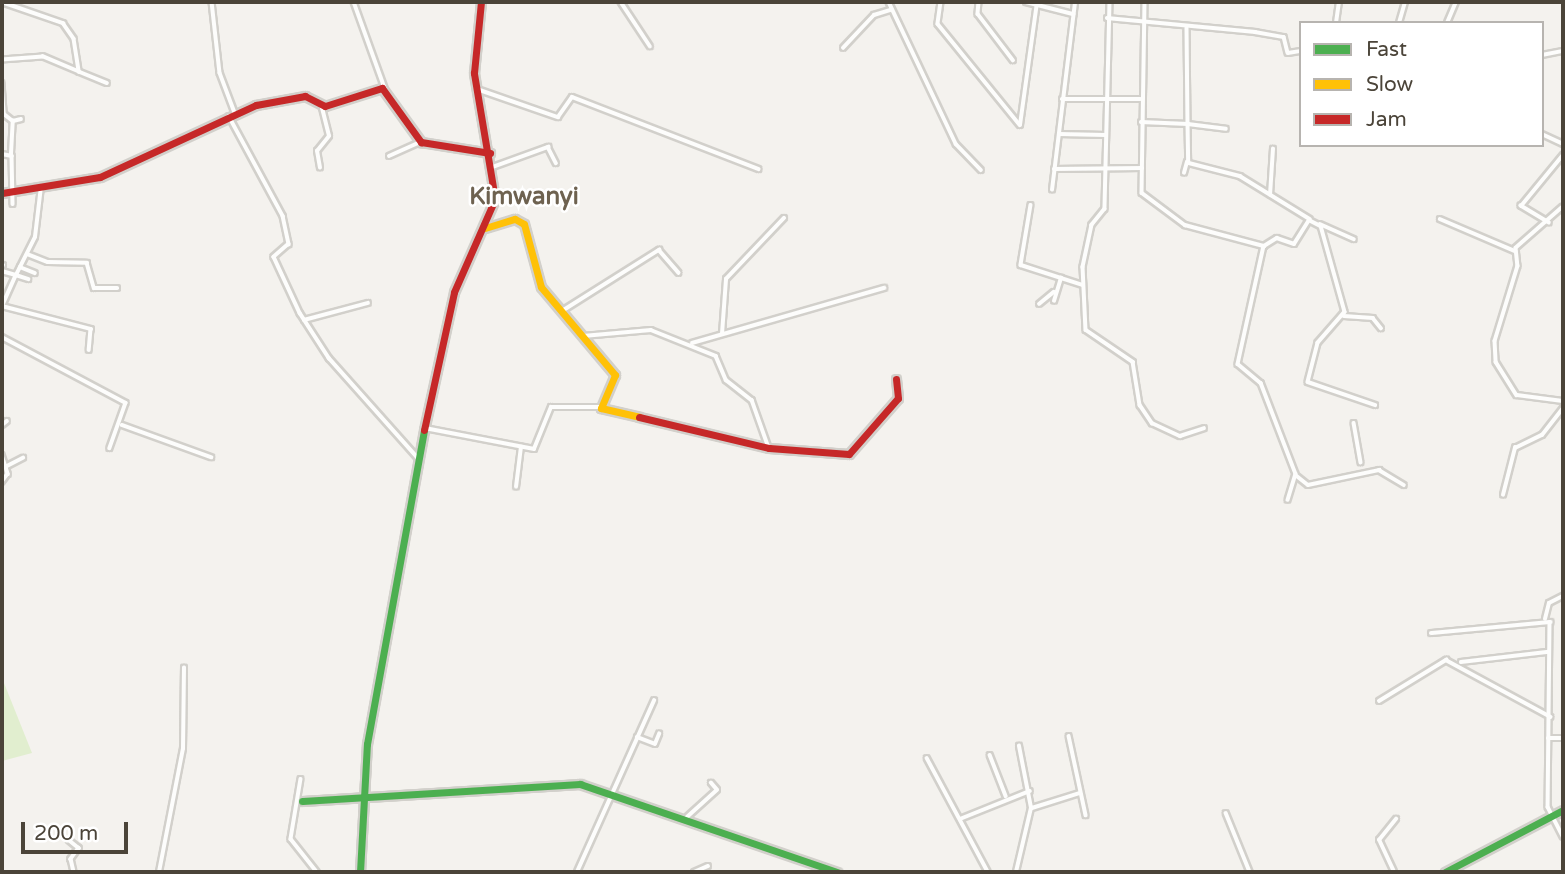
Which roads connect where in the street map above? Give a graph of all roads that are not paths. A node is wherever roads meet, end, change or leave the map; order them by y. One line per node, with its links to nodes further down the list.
1 (2, 2): 32 (street)
2 (212, 2): 41 (street)
3 (354, 2): 35 (street)
4 (481, 2): 36 (street)
5 (621, 2): 25 (street)
6 (889, 2): 17 (street)
7 (942, 2): 16 (street)
8 (979, 2): 31 (street)
9 (1026, 2): 16 (street)
10 (1075, 2): 18 (street)
11 (1110, 2): 19 (street)
12 (1145, 2): 23 (street)
13 (1339, 2): 20 (street)
14 (1405, 2): 21 (street)
15 (1455, 2): 22 (street)
16 (1037, 4): 18 (street)
17 (890, 10): 26 (street); 66 (street)
18 (1073, 13): 37 (street)
19 (1107, 18): 23 (street); 39 (street)
20 (1336, 21)
21 (1400, 21)
22 (1448, 21)
23 (1144, 23): 24 (street); 38 (street)
24 (1187, 28): 27 (street); 45 (street)
25 (650, 46)
26 (842, 48)
27 (1299, 51)
28 (1563, 51): 29 (street)
29 (1544, 55)
30 (2, 60): 32 (street)
31 (1013, 60)
32 (79, 72): 34 (street)
33 (2, 83): 43 (street)
34 (107, 83)
35 (385, 88): 40 (street); 50 (street)
36 (475, 88): 53 (street); 63 (street)
37 (1062, 99): 39 (street); 47 (street)
38 (1140, 99): 39 (street); 44 (street)
39 (1105, 100): 48 (street)
40 (321, 105): 41 (street); 61 (street)
41 (232, 114): 68 (street); 101 (street)
42 (21, 119): 43 (street)
43 (13, 121): 55 (street)
44 (1141, 122): 45 (street); 62 (street)
45 (1188, 124): 46 (street); 58 (street)
46 (1226, 129)
47 (1059, 134): 48 (street); 64 (street)
48 (1106, 135): 65 (street)
49 (1544, 135): 51 (street)
50 (421, 142): 53 (street); 57 (street)
51 (1563, 144)
52 (1273, 149): 72 (street)
53 (490, 153): 60 (street)
54 (2, 154): 55 (street)
55 (11, 154): 69 (street)
56 (1563, 155): 78 (street)
57 (389, 156)
58 (1187, 161): 67 (street); 72 (street)
59 (556, 163): 60 (street)
60 (493, 167): 79 (street)
61 (320, 168)
62 (1142, 168): 65 (street); 81 (street)
63 (759, 169)
64 (1054, 169): 65 (street); 70 (street)
65 (1105, 169): 91 (street)
66 (981, 170)
67 (1184, 173)
68 (40, 185): 69 (street); 83 (street)
69 (13, 190): 71 (street); 73 (street)
70 (1052, 190)
71 (2, 192)
72 (1270, 195): 80 (street)
73 (13, 204)
74 (1031, 205): 89 (street)
75 (1563, 207): 78 (street)
76 (783, 218): 103 (street)
77 (1440, 219): 82 (street)
78 (1549, 223): 82 (street)
79 (485, 228): 99 (street); 117 (street)
80 (1354, 239)
81 (1264, 246): 100 (street); 128 (street)
82 (1515, 251): 109 (street)
83 (27, 254): 84 (street); 92 (street)
84 (20, 267): 86 (street); 88 (street)
85 (2, 268): 88 (street)
86 (35, 273)
87 (679, 273): 99 (street)
88 (16, 275): 90 (street); 98 (street)
89 (1061, 278): 91 (street); 94 (street)
90 (28, 279)
91 (1083, 285): 118 (street)
92 (117, 288)
93 (884, 288): 103 (street)
94 (1055, 290): 95 (street); 97 (street)
95 (1054, 301)
96 (368, 303): 101 (street)
97 (1039, 304)
98 (2, 306): 107 (street)
99 (560, 312): 104 (street)
100 (1344, 316): 102 (street); 110 (street)
101 (304, 320): 125 (street)
102 (1381, 328)
103 (722, 334): 106 (street)
104 (582, 336): 106 (street); 111 (street)
105 (2, 337): 116 (street)
106 (690, 344): 121 (street)
107 (89, 349)
108 (896, 379): 121 (street)
109 (1563, 401)
110 (1375, 405)
111 (599, 407): 119 (street); 121 (street)
112 (1563, 408): 132 (street)
113 (7, 421): 115 (street)
114 (1354, 423): 126 (street)
115 (2, 425)
116 (122, 425): 120 (street); 123 (street)
117 (425, 428): 119 (street); 125 (street)
118 (1205, 428)
119 (521, 447): 131 (street)
120 (110, 448)
121 (769, 448)
122 (2, 456): 127 (street)
123 (211, 457)
124 (23, 458): 127 (street)
125 (419, 459): 157 (street)
126 (1361, 462)
127 (7, 466): 129 (street)
128 (1296, 474): 130 (street); 133 (street)
129 (2, 482)
130 (1404, 485)
131 (516, 487)
132 (1503, 495)
133 (1288, 500)
134 (1563, 596): 135 (street)
135 (1545, 619): 136 (street); 137 (street)
136 (1431, 633)
137 (1548, 652): 138 (street); 142 (street)
138 (1461, 662)
139 (184, 668): 171 (street)
140 (654, 701): 144 (street)
141 (1379, 701): 142 (street)
142 (1551, 717): 146 (street)
143 (659, 734): 144 (street)
144 (637, 737): 154 (street)
145 (1069, 737): 155 (street)
146 (1548, 738): 147 (street); 163 (street)
147 (1563, 738)
148 (1019, 746): 153 (street)
149 (990, 755): 156 (street)
150 (927, 758): 165 (street)
151 (301, 779): 158 (street)
152 (711, 783): 164 (street)
153 (1030, 791): 156 (street); 159 (street)
154 (614, 792): 157 (street); 164 (street); 174 (street)
155 (1080, 793): 159 (street); 162 (street)
156 (1006, 796): 165 (street)
157 (361, 797): 158 (street); 173 (street)
158 (302, 802): 172 (street)
159 (1031, 808): 178 (street)
160 (1563, 810): 163 (street)
161 (1226, 813): 179 (street)
162 (1086, 816)
163 (1551, 816): 167 (street); 181 (street)
164 (687, 817): 176 (street)
165 (960, 819): 177 (street)
166 (1396, 819): 180 (street)
167 (1563, 836)
168 (69, 840): 170 (street)
169 (708, 866): 175 (street)
170 (74, 872)
171 (159, 872)
172 (317, 872)
173 (360, 872)
174 (577, 872)
175 (694, 872)
176 (837, 872)
177 (988, 872)
178 (1016, 872)
179 (1250, 872)
180 (1394, 872)
181 (1445, 872)

